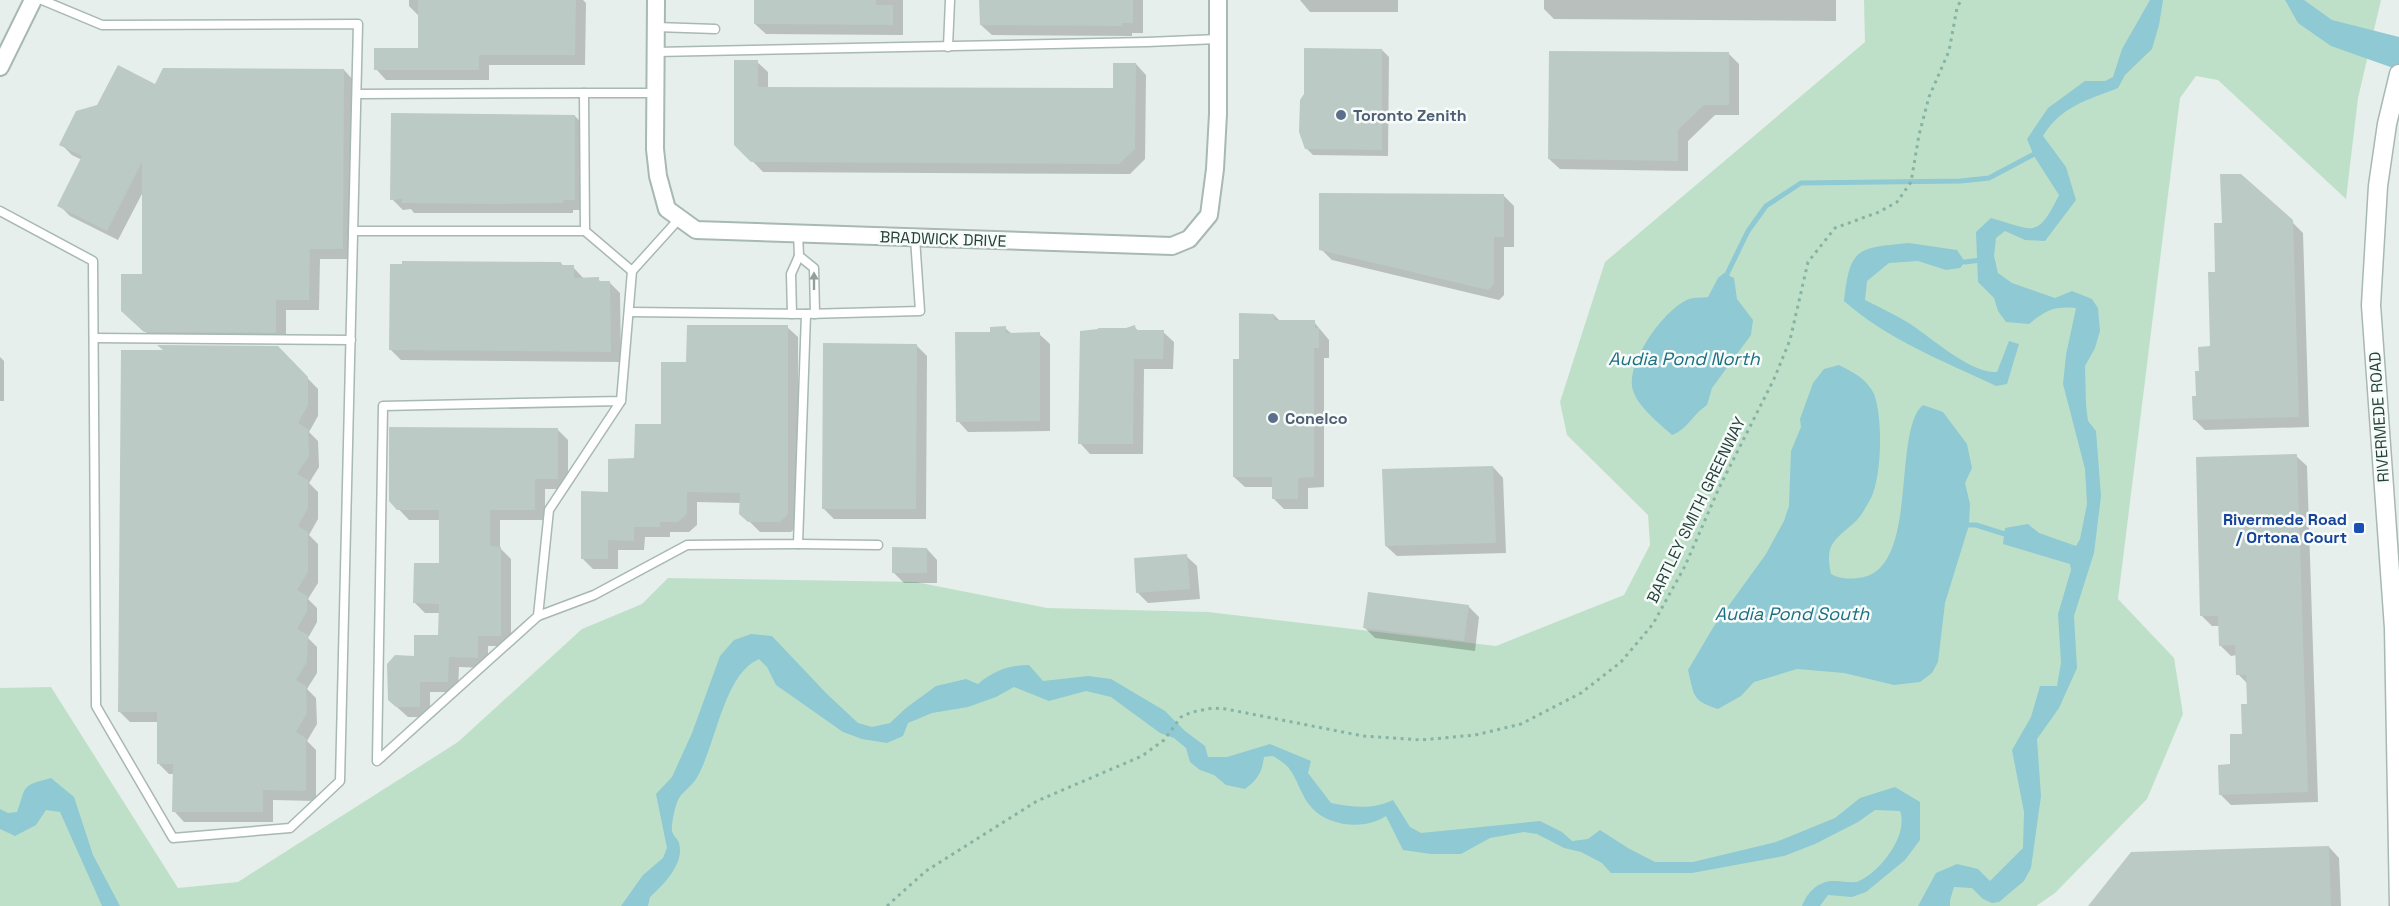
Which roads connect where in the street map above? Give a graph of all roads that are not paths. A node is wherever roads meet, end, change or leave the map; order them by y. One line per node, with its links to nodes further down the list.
1 (33, 0): 11 (street)
2 (42, 0): 15 (lane)
3 (656, 0): 6 (street)
4 (950, 0): 9 (lane)
5 (1218, 0): 8 (street, BRADWICK DRIVE)
6 (656, 27): 7 (lane); 10 (street)
7 (715, 29)
8 (1218, 39): 9 (lane); 21 (street, BRADWICK DRIVE)
9 (948, 47): 10 (lane)
10 (656, 52): 14 (street)
11 (0, 67)
12 (2399, 74): 33 (street, RIVERMEDE ROAD)
13 (585, 93): 14 (lane); 15 (lane); 19 (lane)
14 (655, 93): 17 (street)
15 (357, 94): 18 (lane)
16 (0, 211): 27 (lane)
17 (679, 219): 20 (street, BRADWICK DRIVE); 23 (lane)
18 (353, 231): 19 (lane); 28 (lane)
19 (585, 231): 23 (lane)
20 (798, 234): 21 (street, BRADWICK DRIVE); 22 (lane)
21 (915, 238): 26 (lane)
22 (799, 256): 25 (lane); 26 (lane, one-way to 22)
23 (632, 271): 24 (lane)
24 (629, 312): 25 (lane); 29 (lane)
25 (792, 314): 26 (lane)
26 (810, 314): 30 (lane)
27 (94, 338): 28 (lane); 28 (lane)
28 (351, 340)
29 (621, 401): 32 (lane); 32 (lane)
30 (798, 544): 31 (lane); 32 (lane)
31 (878, 545)
32 (538, 616)
33 (2396, 628): 34 (street, RIVERMEDE ROAD)
34 (2399, 906)

